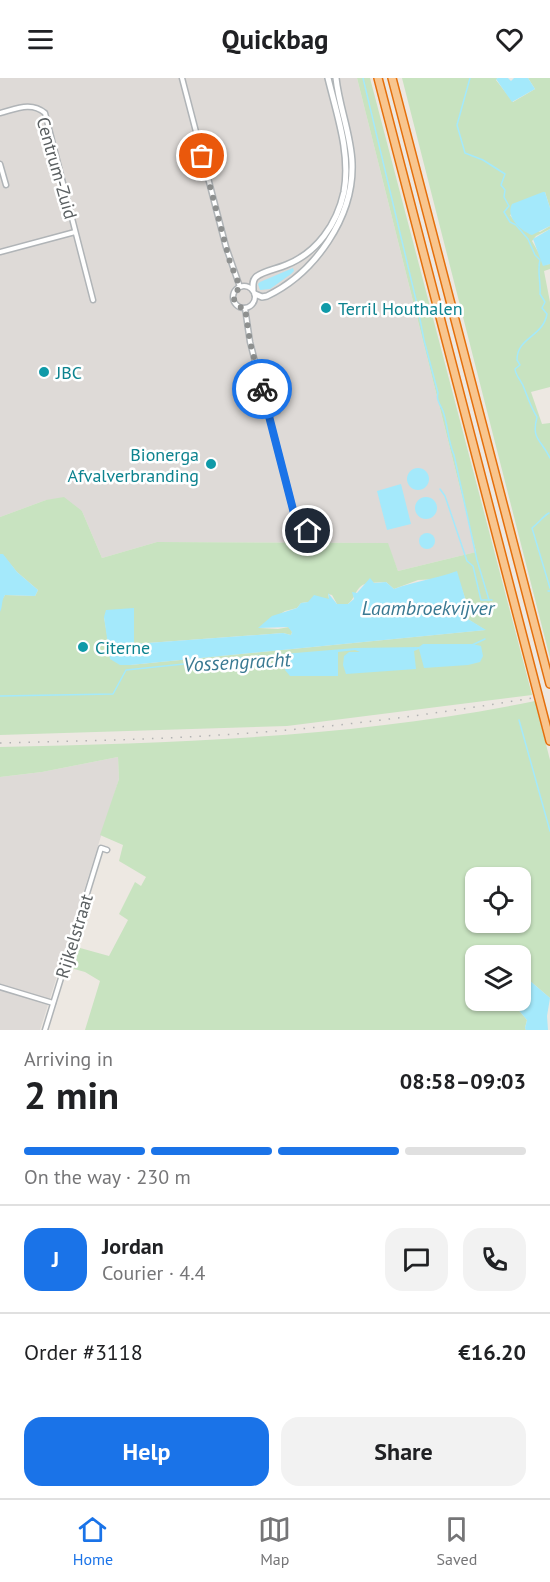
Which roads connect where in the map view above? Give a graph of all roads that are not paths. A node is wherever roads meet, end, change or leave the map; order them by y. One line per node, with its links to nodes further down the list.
1 (182, 78): 11 (street)
2 (328, 78): 12 (street)
3 (336, 78): 12 (street)
4 (378, 78): 19 (highway)
5 (392, 78): 18 (highway)
6 (0, 113): 9 (street, Centrum-Zuid)
7 (0, 164): 8 (street)
8 (6, 185)
9 (75, 232): 10 (street, Centrum-Zuid); 13 (street, Centrum-Zuid)
10 (0, 252)
11 (240, 287): 12 (street); 14 (street)
12 (254, 292): 14 (street)
13 (93, 300)
14 (245, 308): 15 (street)
15 (265, 400): 16 (street); 16 (street)
16 (269, 415): 17 (street)
17 (308, 531)
18 (550, 684)
19 (550, 741)
20 (107, 850): 22 (street, Rijkelstraat)
21 (0, 987): 22 (street)
22 (53, 1003): 23 (street, Rijkelstraat)
23 (45, 1030)

